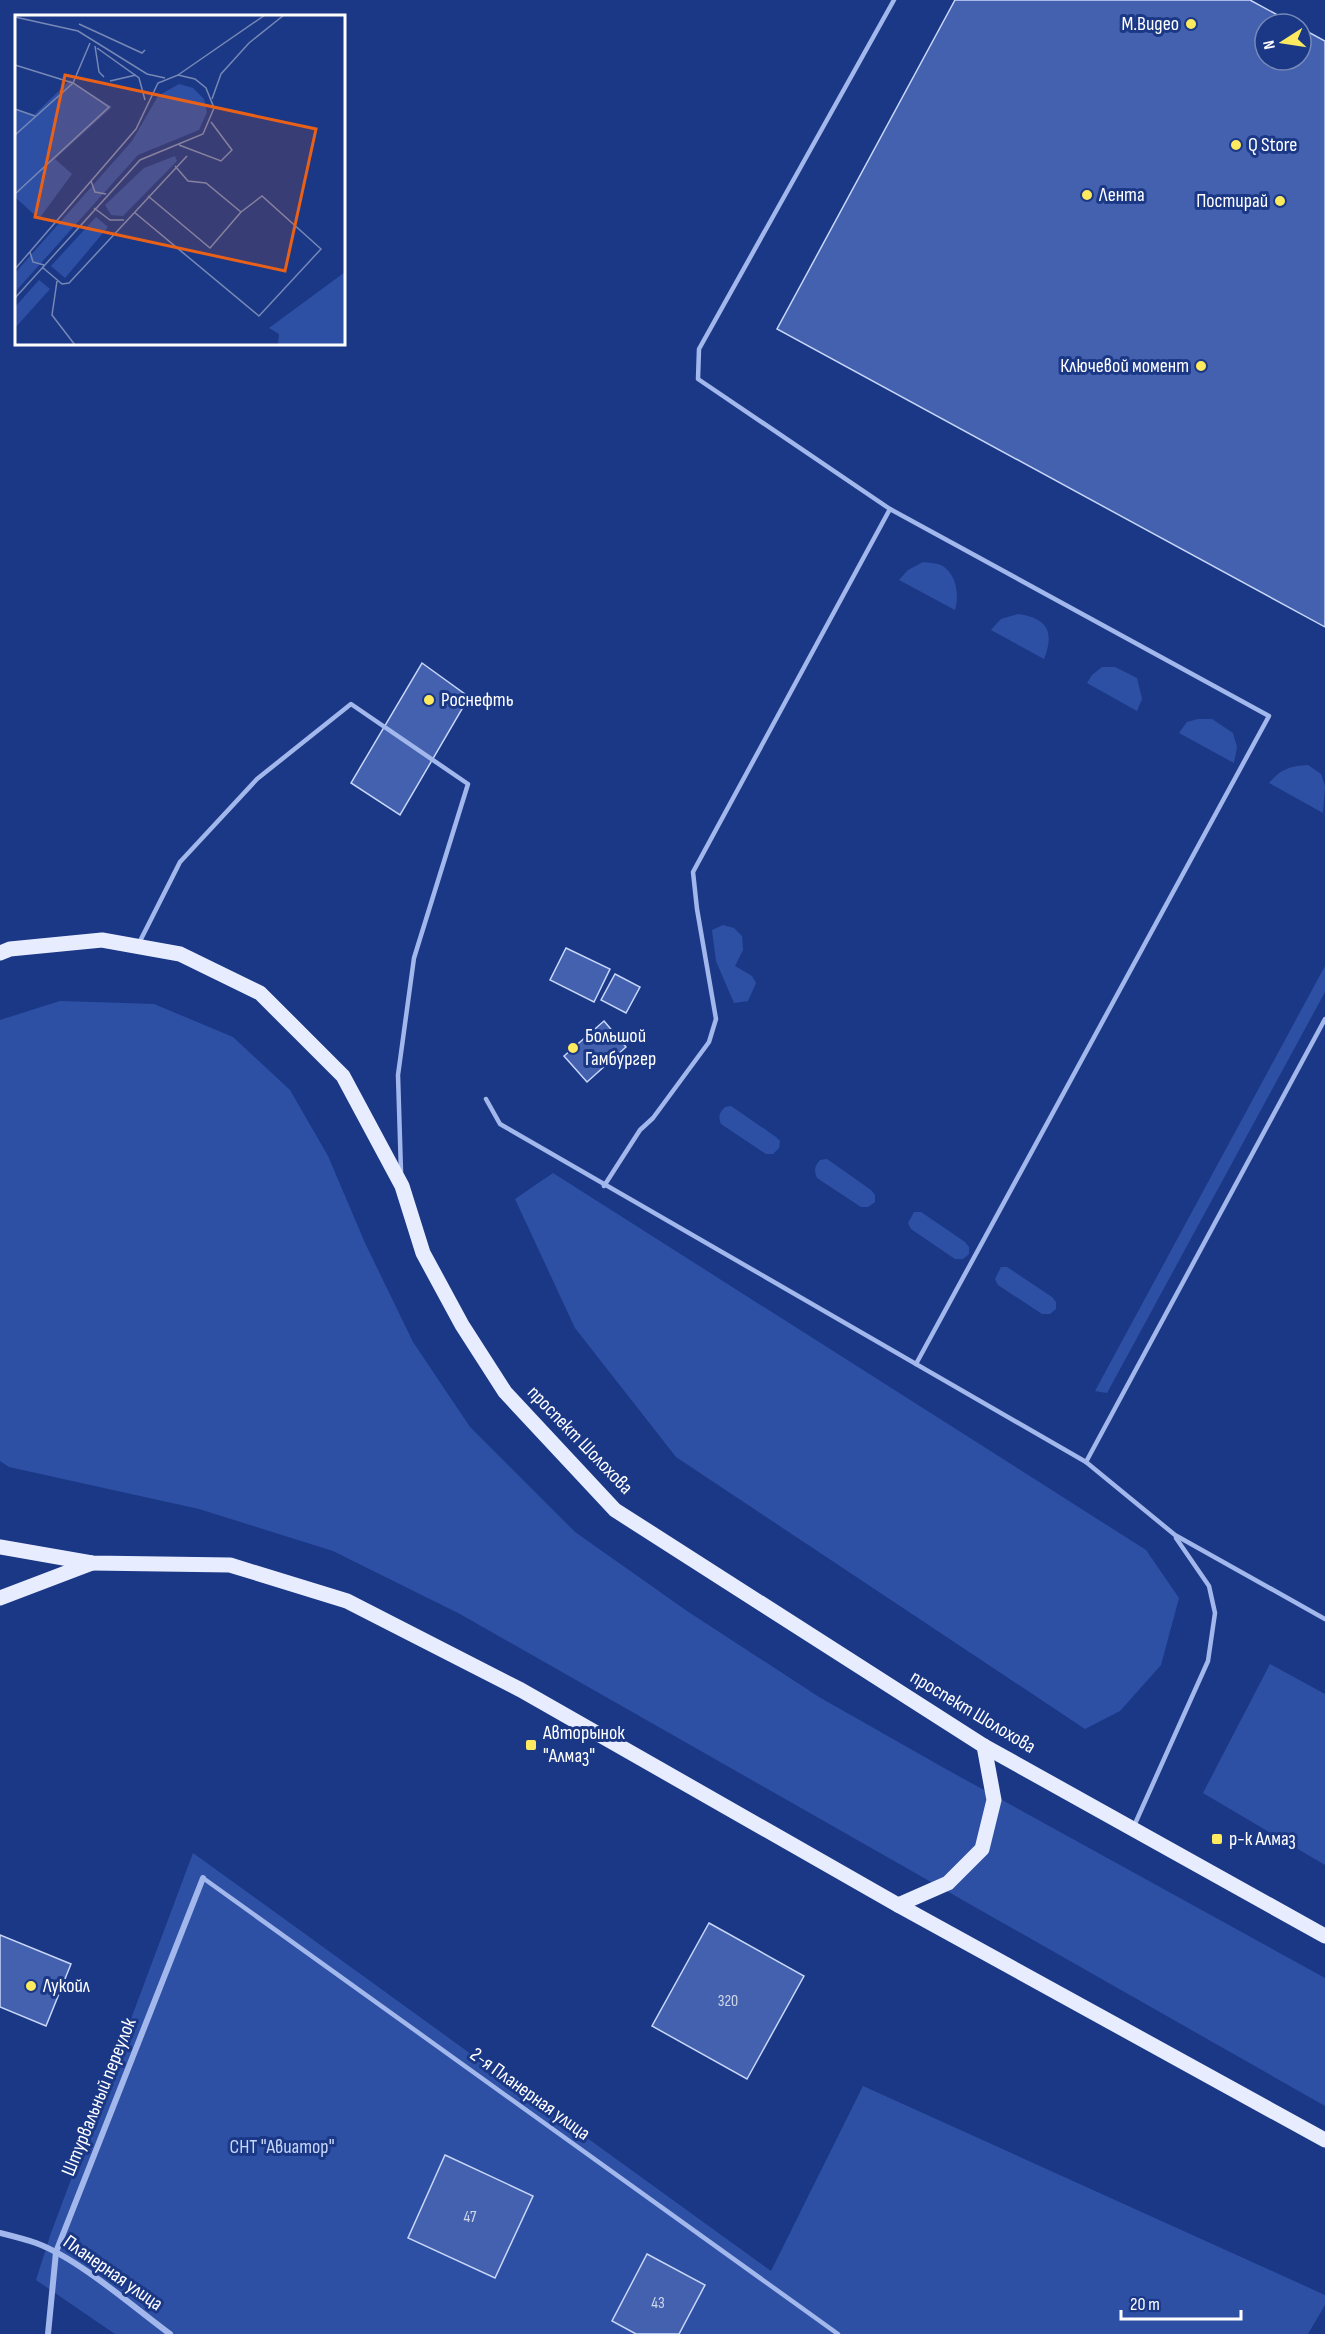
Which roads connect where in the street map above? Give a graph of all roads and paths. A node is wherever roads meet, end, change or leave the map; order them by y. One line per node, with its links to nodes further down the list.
1 (894, 0): 2 (lane)
2 (890, 508): 8 (lane); 9 (lane)
3 (138, 946): 4 (main road, проспект Шолохова); 7 (main road, проспект Шолохова); 7 (lane)
4 (0, 953)
5 (1325, 1019): 10 (lane)
6 (486, 1099): 8 (lane)
7 (402, 1186): 16 (main road, проспект Шолохова)
8 (604, 1186): 9 (lane)
9 (916, 1364): 10 (lane)
10 (1086, 1462): 11 (lane)
11 (1175, 1536): 15 (lane); 17 (lane)
12 (0, 1547): 13 (main road)
13 (92, 1563): 14 (main road); 19 (main road)
14 (0, 1598)
15 (1325, 1619)
16 (984, 1746): 17 (main road, проспект Шолохова); 19 (main road)
17 (1132, 1829): 20 (main road, проспект Шолохова)
18 (203, 1878): 23 (street, Штурвальный переулок); 26 (lane, 2-я Планерная улица)
19 (898, 1905): 21 (main road)
20 (1325, 1936)
21 (1325, 2140)
22 (0, 2233): 23 (street, Планерная улица)
23 (56, 2252): 24 (street, Штурвальный переулок); 25 (street, Планерная улица)
24 (48, 2334)
25 (170, 2334)
26 (838, 2334)

